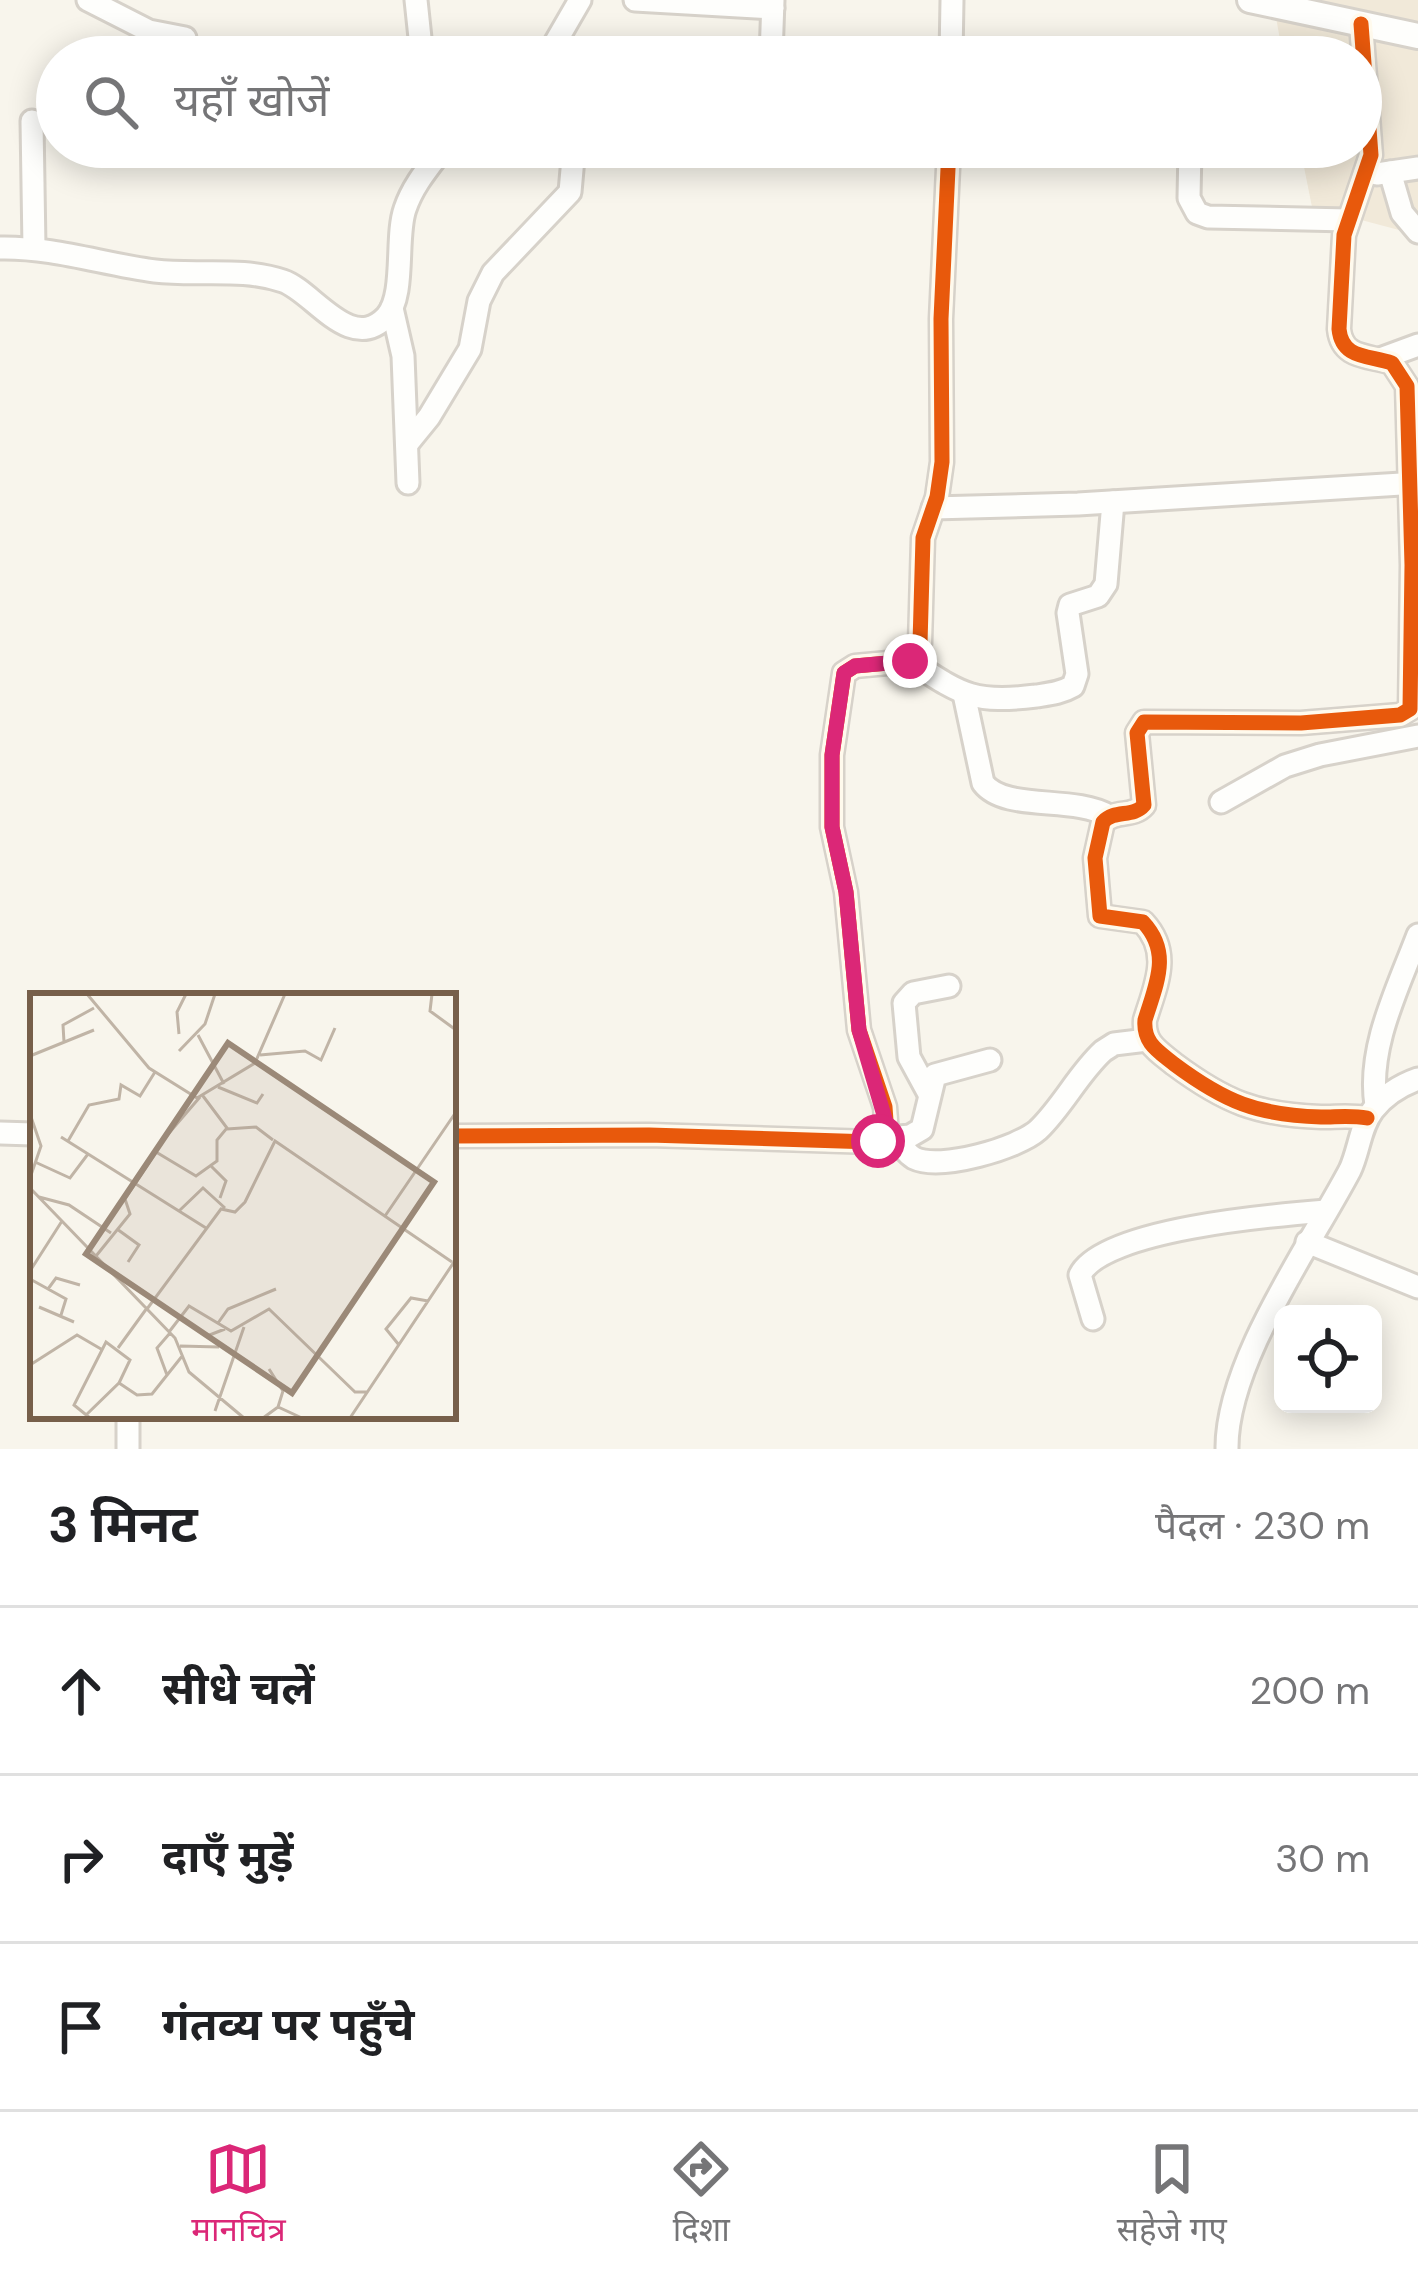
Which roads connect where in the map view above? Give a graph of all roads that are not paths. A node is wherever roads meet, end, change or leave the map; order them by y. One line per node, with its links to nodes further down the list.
1 (88, 0): 10 (street)
2 (416, 0): 11 (street)
3 (580, 0): 12 (street)
4 (634, 0): 8 (street)
5 (952, 0): 14 (street)
6 (1250, 0): 7 (street)
7 (1278, 3): 9 (street)
8 (773, 4): 13 (street)
9 (1361, 24): 15 (street); 16 (street)
10 (173, 36)
11 (420, 36)
12 (559, 36)
13 (772, 36)
14 (951, 36)
15 (1362, 36)
16 (1418, 36)
17 (32, 121): 29 (street)
18 (427, 168): 30 (street)
19 (573, 168): 33 (street)
20 (948, 168): 37 (street)
21 (1190, 168): 26 (street)
22 (1367, 168): 25 (street)
23 (1418, 168): 24 (street)
24 (1390, 172): 25 (street); 27 (street)
25 (1366, 176): 26 (street)
26 (1348, 220): 32 (street)
27 (1418, 232)
28 (0, 248): 29 (street)
29 (34, 248): 30 (street)
30 (392, 308): 33 (street)
31 (1418, 345): 32 (street)
32 (1380, 359): 35 (street)
33 (407, 444): 34 (street)
34 (407, 483)
35 (1414, 483): 36 (street); 40 (street)
36 (1113, 502): 37 (street); 39 (street)
37 (933, 508): 38 (street)
38 (910, 661): 39 (street); 54 (street)
39 (964, 694): 43 (street)
40 (1414, 712): 43 (street)
41 (1418, 736): 42 (street)
42 (1221, 802)
43 (1109, 816): 46 (street)
44 (1418, 935): 50 (street)
45 (949, 986): 49 (street)
46 (1147, 1040): 50 (street); 54 (street)
47 (990, 1060): 49 (street)
48 (1418, 1079): 50 (street)
49 (928, 1092): 54 (street)
50 (1372, 1112): 55 (street)
51 (0, 1133): 52 (street)
52 (30, 1134)
53 (456, 1136): 54 (street)
54 (890, 1138)
55 (1326, 1211): 56 (street); 58 (street)
56 (1307, 1242): 57 (street); 59 (street)
57 (1418, 1287)
58 (1093, 1319)
59 (1227, 1449)

